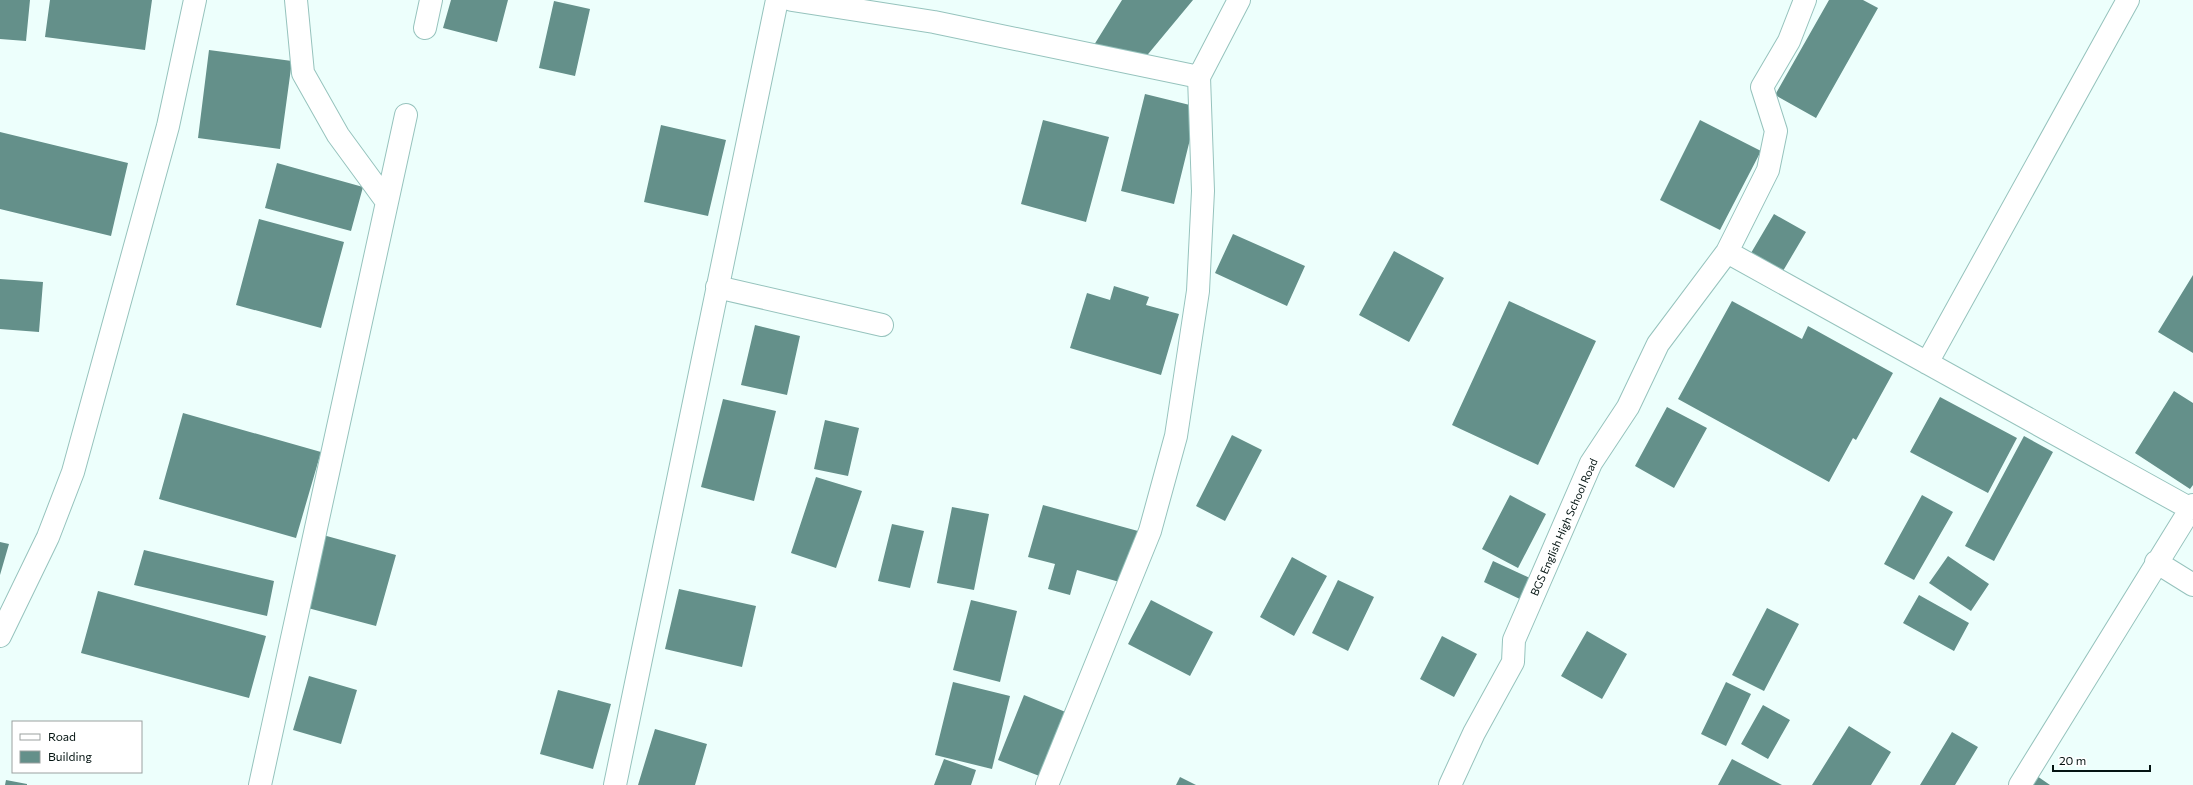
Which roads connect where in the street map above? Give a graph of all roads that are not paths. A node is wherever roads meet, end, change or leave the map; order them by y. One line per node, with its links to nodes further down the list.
1 (195, 0): 20 (street)
2 (296, 0): 12 (street)
3 (431, 0): 9 (street)
4 (777, 0): 14 (street)
5 (792, 0): 10 (street)
6 (1240, 0): 10 (street)
7 (1805, 0): 13 (street, BGS English High School Road)
8 (2128, 0): 16 (street)
9 (425, 28)
10 (1199, 77): 23 (street)
11 (406, 115): 12 (street)
12 (387, 202): 21 (street)
13 (1726, 252): 16 (street); 24 (street, BGS English High School Road)
14 (717, 287): 15 (street); 22 (street)
15 (882, 325)
16 (1927, 363): 17 (street)
17 (2192, 507): 18 (street)
18 (2156, 562): 19 (street); 25 (street)
19 (2193, 585)
20 (0, 636)
21 (260, 785)
22 (614, 785)
23 (1047, 785)
24 (1450, 785)
25 (2020, 785)

